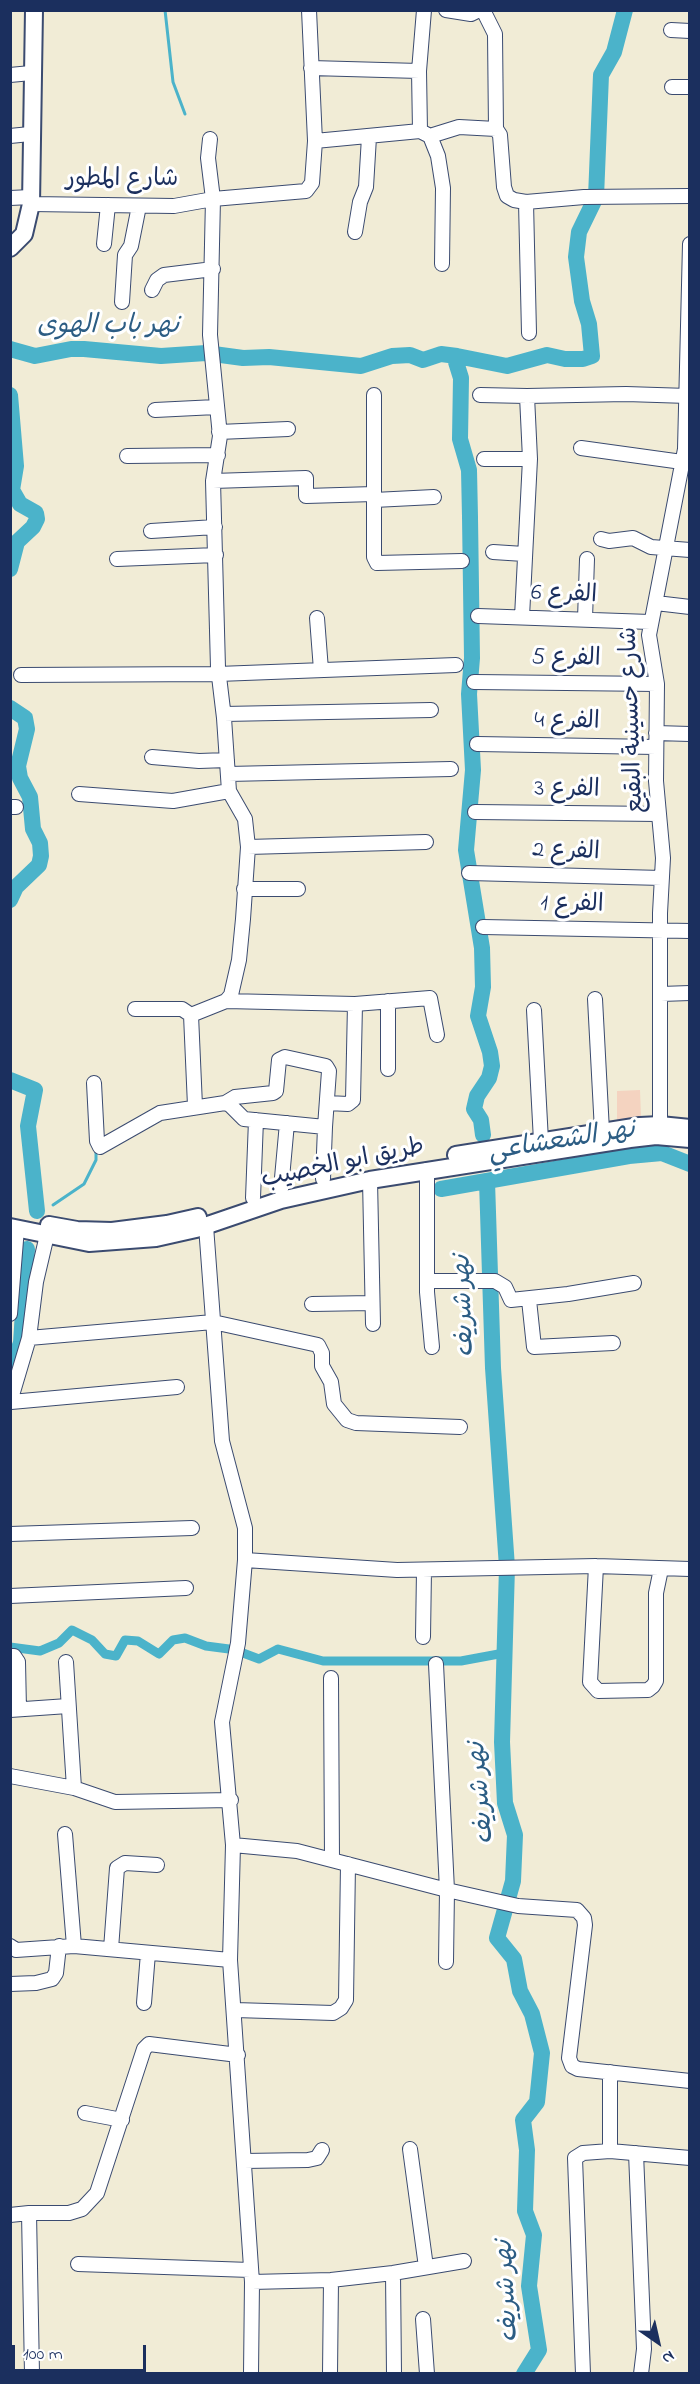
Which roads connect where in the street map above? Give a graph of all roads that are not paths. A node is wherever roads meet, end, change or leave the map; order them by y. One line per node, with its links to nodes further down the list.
1 (33, 10): 10 (main road)
2 (309, 10): 8 (street)
3 (424, 10): 9 (street)
4 (446, 10): 5 (street)
5 (481, 10): 14 (street)
6 (671, 30): 7 (street)
7 (690, 31)
8 (311, 68): 9 (street); 20 (street)
9 (418, 72): 16 (street)
10 (31, 73): 11 (street); 15 (main road)
11 (10, 75)
12 (672, 87): 13 (street)
13 (690, 87)
14 (496, 129): 16 (street); 25 (street)
15 (30, 134): 17 (street); 24 (main road)
16 (425, 134): 18 (street); 32 (street)
17 (10, 136)
18 (369, 137): 20 (street); 28 (street)
19 (210, 139): 23 (street)
20 (315, 141): 23 (street, شارع المطور)
21 (690, 196): 25 (street)
22 (10, 198): 24 (street, شارع المطور)
23 (213, 199): 27 (street, شارع المطور); 33 (street)
24 (31, 200): 26 (street, شارع المطور); 31 (main road)
25 (526, 202): 36 (street)
26 (108, 205): 27 (street, شارع المطور); 29 (street)
27 (139, 206): 35 (street)
28 (355, 232)
29 (104, 244)
30 (690, 244): 37 (street, شارع حسينية البقيع)
31 (10, 248)
32 (442, 264)
33 (213, 269): 34 (street); 41 (street)
34 (152, 290)
35 (122, 302)
36 (529, 333)
37 (689, 386): 40 (street); 45 (street, شارع حسينية البقيع)
38 (374, 395): 53 (street)
39 (480, 395): 40 (street)
40 (527, 396): 50 (street)
41 (216, 407): 42 (street); 44 (street)
42 (155, 410)
43 (288, 429): 44 (street)
44 (219, 432): 48 (street)
45 (688, 445): 51 (street, شارع حسينية البقيع)
46 (581, 448): 51 (street)
47 (127, 456): 48 (street)
48 (218, 456): 52 (street)
49 (484, 459): 50 (street)
50 (530, 459): 61 (street)
51 (682, 462): 58 (street, شارع حسينية البقيع)
52 (213, 481): 53 (street); 55 (street)
53 (374, 497): 54 (street); 65 (street)
54 (434, 497)
55 (215, 527): 56 (street); 62 (street)
56 (151, 531)
57 (601, 539): 58 (street)
58 (666, 548): 59 (street); 66 (street, شارع حسينية البقيع)
59 (690, 550)
60 (493, 552): 61 (street)
61 (524, 554): 69 (street)
62 (216, 555): 63 (street); 75 (street)
63 (117, 559)
64 (587, 559): 71 (street)
65 (462, 561)
66 (656, 603): 67 (street); 72 (street, شارع حسينية البقيع)
67 (690, 607)
68 (478, 616): 69 (street, الفرع 6)
69 (522, 617): 71 (street, الفرع 6)
70 (317, 618): 74 (street)
71 (585, 619): 72 (street, الفرع 6)
72 (650, 622): 78 (street, شارع حسينية البقيع)
73 (456, 665): 74 (street)
74 (321, 670): 75 (street)
75 (218, 674): 76 (street); 80 (street)
76 (21, 675)
77 (474, 682): 78 (street, الفرع 5)
78 (657, 684): 81 (street, شارع حسينية البقيع)
79 (431, 710): 80 (street)
80 (224, 714): 86 (street)
81 (656, 733): 82 (street); 84 (street, شارع حسينية البقيع)
82 (690, 734)
83 (477, 744): 84 (street, الفرع 4)
84 (656, 747): 92 (street, شارع حسينية البقيع)
85 (152, 757): 86 (street)
86 (226, 760): 88 (street)
87 (451, 770): 88 (street)
88 (228, 774): 89 (street)
89 (229, 791): 90 (street); 94 (street)
90 (79, 794)
91 (475, 812): 92 (street, الفرع 3)
92 (658, 814): 96 (street, شارع حسينية البقيع)
93 (426, 842): 94 (street)
94 (248, 847): 97 (street)
95 (469, 873): 96 (street, الفرع 2)
96 (662, 878): 100 (street, شارع حسينية البقيع)
97 (244, 889): 98 (street); 105 (street)
98 (298, 889)
99 (483, 927): 100 (street, الفرع 1)
100 (660, 929): 101 (street, الفرع 1); 103 (street, شارع حسينية البقيع)
101 (690, 930)
102 (690, 993): 103 (street)
103 (661, 994): 119 (street, شارع حسينية البقيع)
104 (595, 999): 122 (street)
105 (226, 1001): 107 (street); 110 (street)
106 (388, 1001): 107 (street); 111 (street); 112 (street)
107 (355, 1004): 115 (street)
108 (135, 1010): 110 (street)
109 (534, 1010): 124 (street)
110 (191, 1015): 116 (street)
111 (437, 1035)
112 (388, 1069)
113 (94, 1083): 116 (street)
114 (225, 1103): 115 (street); 116 (street); 117 (street)
115 (327, 1103): 120 (street)
116 (195, 1106)
117 (256, 1120): 118 (street); 129 (street)
118 (287, 1123): 120 (street); 128 (street)
119 (660, 1125): 121 (main road, طريق ابو الخصيب); 122 (main road, طريق ابو الخصيب)
120 (325, 1127): 126 (street)
121 (690, 1128)
122 (602, 1131): 124 (main road, طريق ابو الخصيب)
123 (690, 1139): 125 (main road, طريق ابو الخصيب)
124 (541, 1141): 126 (main road, طريق ابو الخصيب)
125 (427, 1170): 127 (main road, طريق ابو الخصيب); 134 (street)
126 (323, 1179): 128 (main road, طريق ابو الخصيب)
127 (370, 1180): 131 (main road, طريق ابو الخصيب); 138 (street)
128 (281, 1189): 129 (main road, طريق ابو الخصيب)
129 (253, 1198): 132 (main road, طريق ابو الخصيب)
130 (13, 1224): 132 (main road, طريق ابو الخصيب); 133 (main road, طريق ابو الخصيب); 139 (street)
131 (206, 1226): 132 (main road, طريق ابو الخصيب); 140 (street)
132 (155, 1232): 133 (main road, طريق ابو الخصيب)
133 (47, 1235): 142 (street)
134 (427, 1281): 136 (street); 144 (street)
135 (634, 1283): 136 (street)
136 (529, 1300): 143 (street)
137 (312, 1304): 138 (street)
138 (372, 1304): 141 (street)
139 (10, 1314)
140 (213, 1322): 142 (street); 147 (street); 150 (street)
141 (373, 1324)
142 (29, 1338): 146 (street)
143 (613, 1343)
144 (432, 1347)
145 (177, 1387): 146 (street)
146 (11, 1402)
147 (460, 1427)
148 (192, 1528): 149 (street)
149 (10, 1534)
150 (245, 1560): 154 (street); 166 (street)
151 (596, 1566): 152 (street); 152 (street); 154 (street)
152 (661, 1569): 153 (street)
153 (690, 1569)
154 (424, 1570): 157 (street)
155 (186, 1588): 156 (street)
156 (10, 1596)
157 (423, 1637)
158 (10, 1656): 163 (street)
159 (66, 1662): 162 (street)
160 (436, 1664): 172 (street)
161 (331, 1678): 169 (street)
162 (68, 1706): 163 (street); 165 (street)
163 (15, 1710)
164 (10, 1776): 165 (street)
165 (74, 1788): 166 (street)
166 (231, 1800): 168 (street)
167 (65, 1834): 175 (street)
168 (233, 1845): 169 (street); 178 (street)
169 (332, 1860): 170 (street)
170 (348, 1864): 172 (street); 182 (street)
171 (158, 1865): 176 (street)
172 (447, 1890): 179 (street); 184 (street)
173 (10, 1946): 174 (street)
174 (59, 1946): 175 (street); 180 (street)
175 (74, 1946): 176 (street)
176 (111, 1949): 177 (street)
177 (148, 1953): 178 (street); 181 (street)
178 (230, 1960): 182 (street)
179 (446, 1962)
180 (10, 1984)
181 (144, 2003)
182 (235, 2010): 183 (street)
183 (238, 2055): 187 (street); 193 (street)
184 (610, 2072): 185 (street); 190 (street)
185 (690, 2081)
186 (85, 2113): 187 (street)
187 (122, 2120): 194 (street)
188 (410, 2149): 198 (street)
189 (322, 2150): 193 (street)
190 (610, 2151): 191 (street); 208 (street)
191 (636, 2152): 192 (street); 209 (street)
192 (690, 2158)
193 (244, 2161): 200 (street)
194 (29, 2213): 195 (street); 203 (street)
195 (10, 2216)
196 (464, 2260): 198 (street)
197 (78, 2264): 200 (street)
198 (426, 2267): 199 (street)
199 (393, 2273): 201 (street); 206 (street)
200 (251, 2276): 201 (street); 204 (street)
201 (331, 2280): 205 (street)
202 (423, 2319): 207 (street)
203 (32, 2373)
204 (250, 2373)
205 (330, 2373)
206 (394, 2373)
207 (427, 2373)
208 (583, 2373)
209 (642, 2373)

